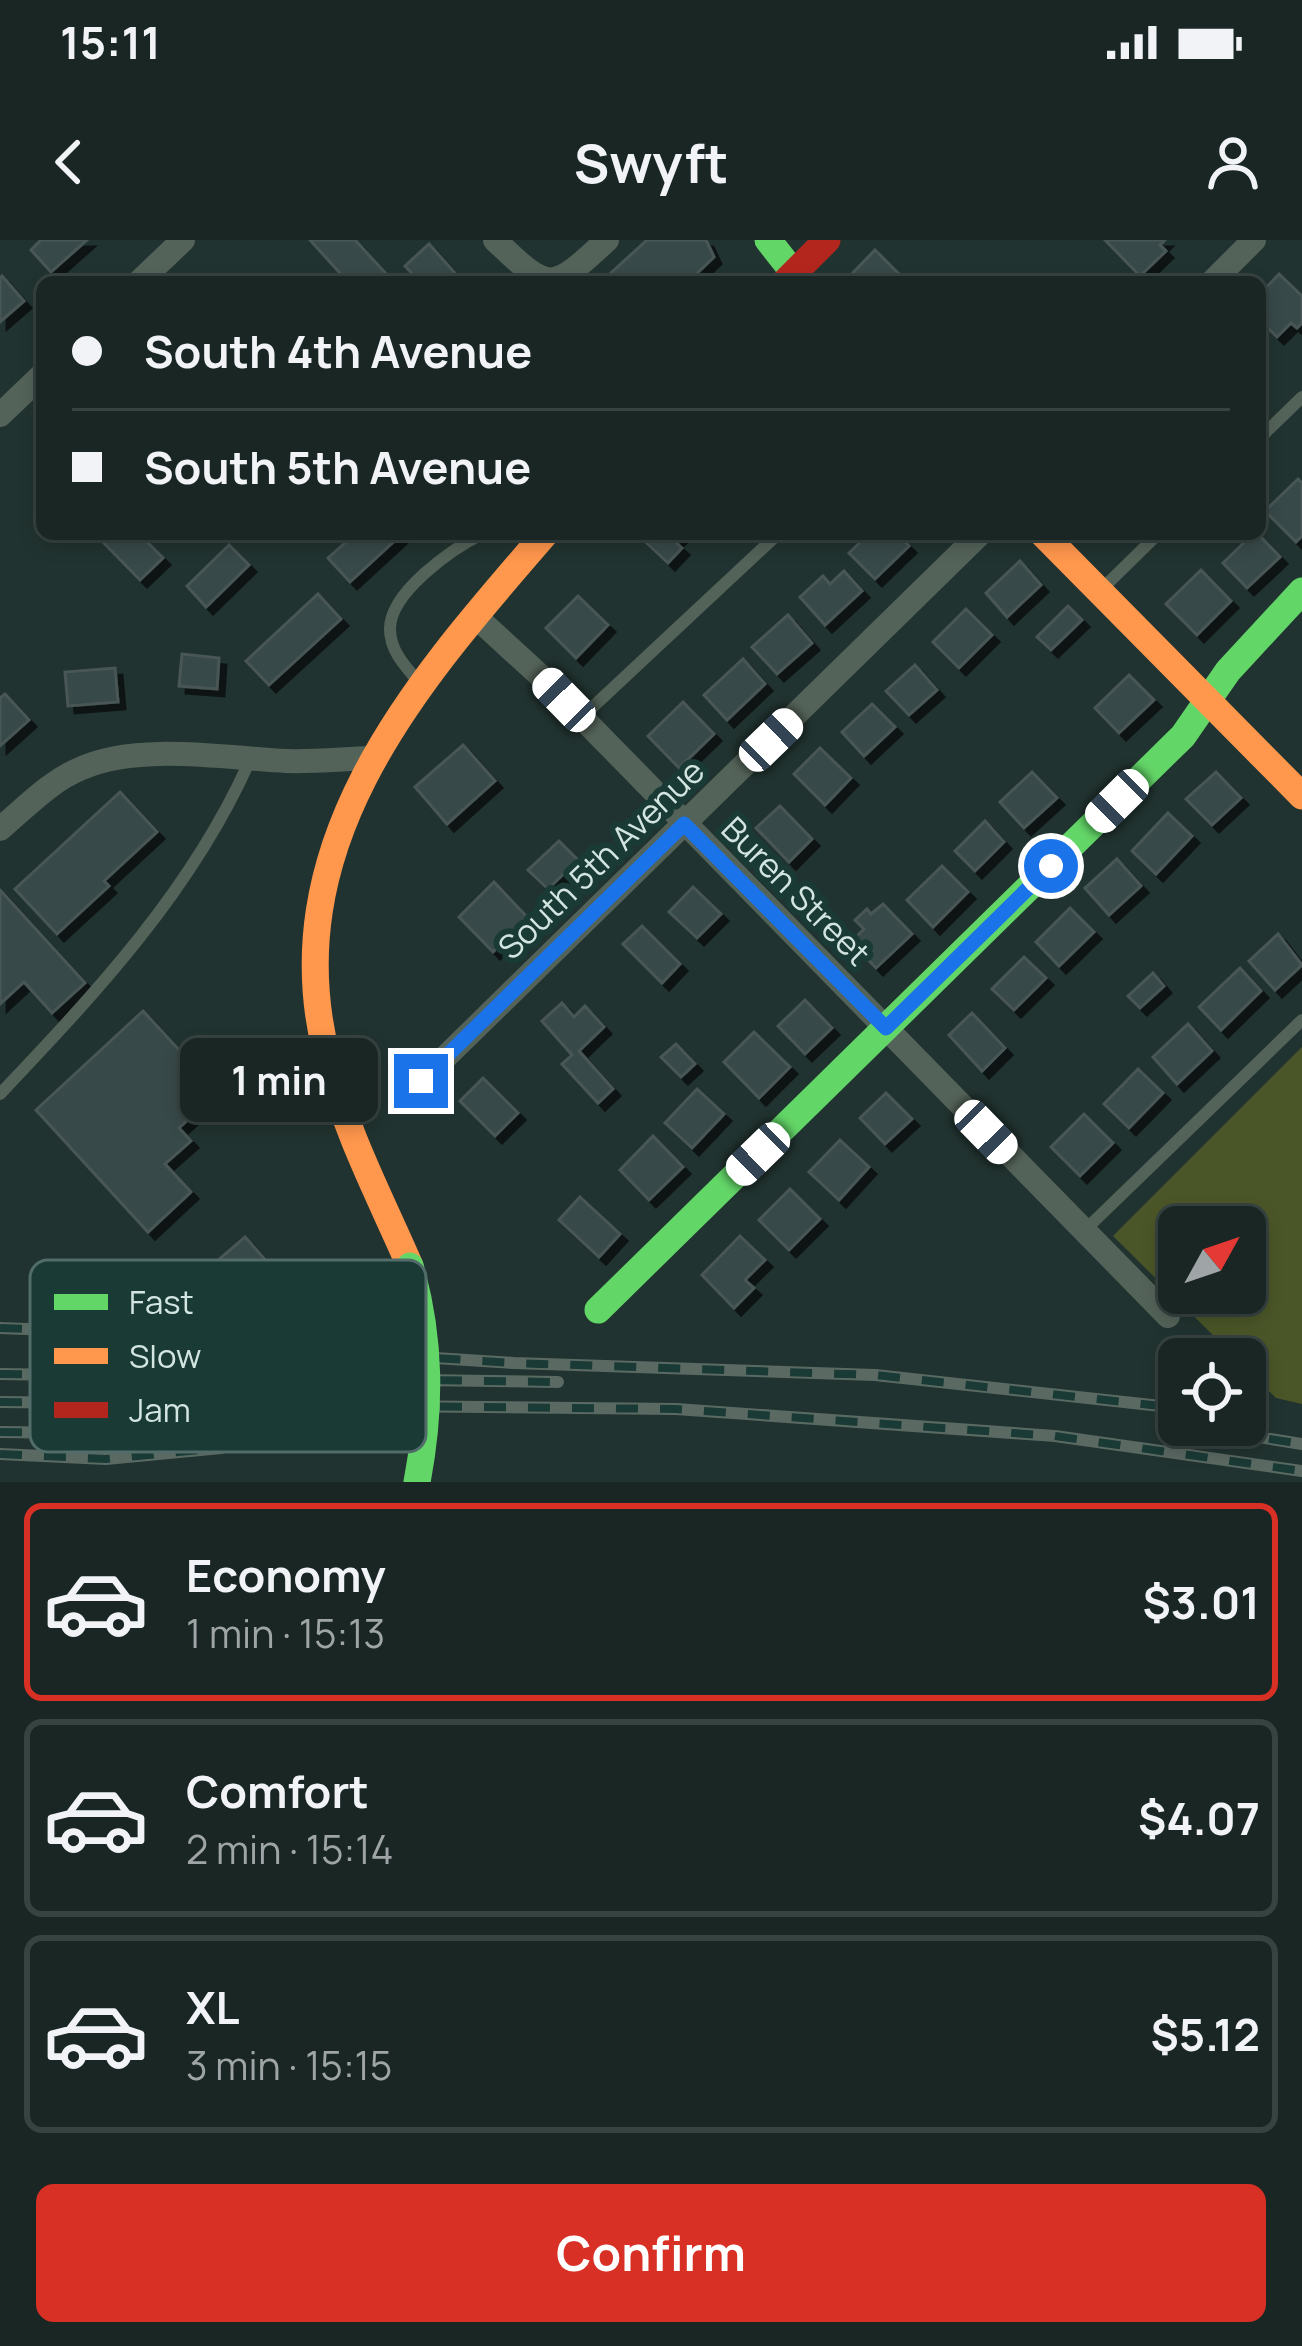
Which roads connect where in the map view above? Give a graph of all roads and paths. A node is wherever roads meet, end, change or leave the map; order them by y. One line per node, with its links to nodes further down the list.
1 (183, 240): 7 (street)
2 (495, 240): 8 (street)
3 (608, 240): 9 (street)
4 (768, 240): 10 (street)
5 (827, 240): 11 (street)
6 (1254, 240): 12 (street)
7 (145, 276)
8 (534, 276)
9 (562, 276)
10 (791, 276)
11 (796, 276)
12 (1218, 276)
13 (36, 381): 15 (street)
14 (1302, 397): 16 (lane)
15 (0, 415)
16 (1266, 432)
17 (472, 540): 26 (lane)
18 (540, 540): 25 (street)
19 (772, 540): 28 (lane)
20 (974, 540): 32 (street, South 5th Avenue)
21 (1049, 540): 23 (street)
22 (1152, 540): 23 (lane)
23 (1100, 591): 27 (street)
24 (1302, 591): 27 (street)
25 (476, 617): 26 (street); 28 (street, Buren Street)
26 (422, 685): 29 (street)
27 (1208, 702): 31 (street); 34 (street)
28 (581, 718): 32 (street, Buren Street)
29 (370, 758): 30 (street); 39 (street, bridge)
30 (250, 759): 33 (street); 37 (lane)
31 (1302, 796)
32 (684, 824): 34 (street, Buren Street); 36 (street, South 5th Avenue)
33 (0, 829)
34 (886, 1028): 38 (street, Buren Street); 40 (street)
35 (1299, 1028): 38 (lane)
36 (421, 1081)
37 (0, 1094)
38 (1083, 1232): 41 (street, Buren Street)
39 (407, 1260)
40 (598, 1310)
41 (1168, 1316)
42 (426, 1326): 43 (street, bridge)
43 (426, 1424)
44 (422, 1452): 45 (street, bridge)
45 (417, 1482)

